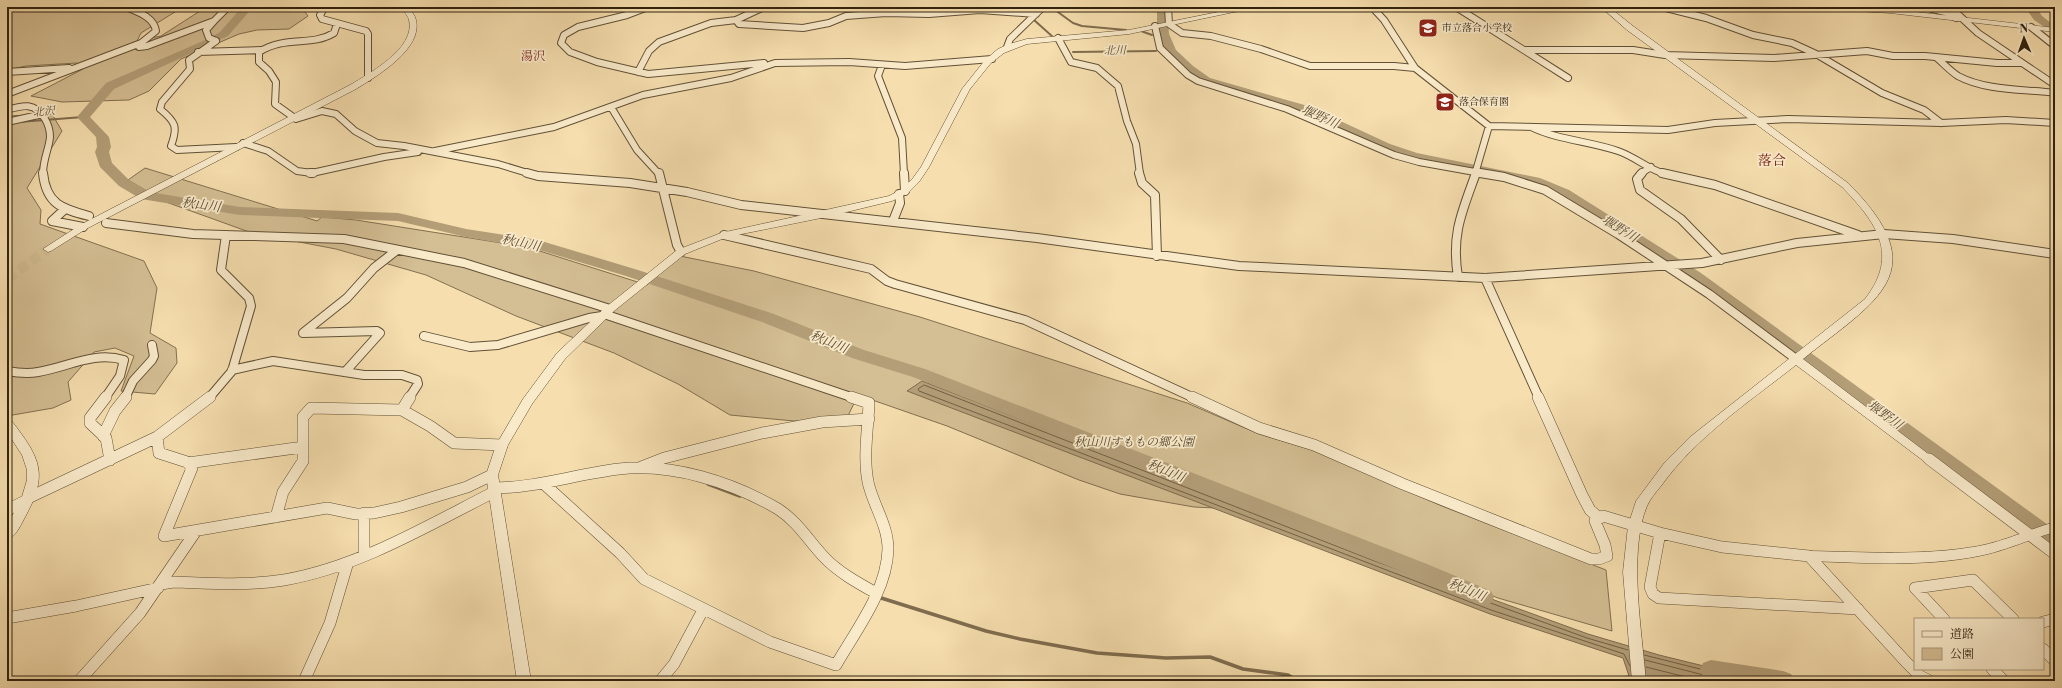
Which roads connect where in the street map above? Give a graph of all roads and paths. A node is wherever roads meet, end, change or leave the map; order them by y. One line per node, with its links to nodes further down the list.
1 (126, 7): 28 (street)
2 (228, 7): 20 (street)
3 (325, 7): 21 (street)
4 (648, 7): 43 (street)
5 (764, 7): 19 (street)
6 (1043, 7): 17 (street)
7 (1168, 7): 22 (street)
8 (1254, 7): 22 (street)
9 (1372, 7): 40 (street)
10 (1456, 7): 31 (street)
11 (1605, 7): 34 (street)
12 (1662, 7): 33 (street)
13 (1823, 7): 18 (street)
14 (1925, 7): 18 (street)
15 (1950, 7): 18 (street)
16 (406, 9): 44 (street)
17 (1036, 14): 19 (street); 29 (street)
18 (1958, 18): 24 (street); 38 (street)
19 (736, 20): 43 (street)
20 (214, 21): 28 (street); 32 (street)
21 (337, 24): 30 (street); 44 (street)
22 (1168, 24): 23 (street); 40 (street)
23 (1156, 26): 26 (street); 62 (street)
24 (2033, 27): 25 (street); 27 (street)
25 (2055, 30)
26 (1058, 38): 29 (street); 79 (street)
27 (2055, 46)
28 (129, 47): 41 (street)
29 (1007, 47): 36 (street)
30 (261, 50): 32 (street); 52 (street)
31 (1525, 50): 34 (street); 45 (street)
32 (198, 52): 59 (street)
33 (1816, 54): 34 (street); 35 (street); 55 (street)
34 (1665, 55): 53 (street)
35 (1937, 58): 38 (street); 47 (street)
36 (992, 59): 39 (street); 64 (street)
37 (766, 63): 43 (street)
38 (2022, 63): 46 (street)
39 (882, 64): 49 (street); 64 (street)
40 (1415, 68): 57 (street)
41 (74, 69): 42 (street); 48 (street)
42 (7, 72)
43 (638, 72)
44 (368, 78): 52 (street)
45 (1568, 78)
46 (2055, 86)
47 (2055, 92)
48 (7, 94)
49 (611, 107): 60 (street); 63 (street)
50 (7, 110): 51 (street)
51 (44, 117): 54 (street); 65 (street)
52 (293, 118): 59 (street); 60 (street)
53 (1758, 121): 55 (street); 58 (street); 71 (street)
54 (7, 122)
55 (1941, 123): 56 (street)
56 (2055, 123)
57 (1489, 126): 58 (street); 62 (street)
58 (1528, 126): 61 (street)
59 (239, 145): 60 (street); 70 (street)
60 (428, 152): 63 (street)
61 (1651, 167): 74 (street); 80 (street)
62 (1476, 172): 81 (street); 82 (street)
63 (663, 189): 66 (street); 77 (street)
64 (902, 193): 66 (street); 68 (street)
65 (65, 209): 67 (street); 70 (street)
66 (826, 214): 68 (street); 73 (street)
67 (89, 216)
68 (893, 221): 79 (street)
69 (106, 223): 72 (street)
70 (83, 227): 75 (street)
71 (1884, 234): 74 (street); 78 (street); 87 (street)
72 (226, 235): 76 (street); 88 (street)
73 (724, 235): 77 (street); 108 (street)
74 (1860, 236): 80 (street)
75 (48, 249)
76 (397, 250): 84 (street); 90 (street)
77 (681, 252): 84 (street)
78 (2055, 254)
79 (1157, 256): 82 (street)
80 (1721, 260): 81 (street)
81 (1667, 266): 83 (street); 87 (street)
82 (1458, 277): 83 (street)
83 (1485, 278): 108 (street)
84 (605, 313): 85 (street); 92 (street); 96 (street)
85 (424, 336)
86 (152, 345): 94 (street)
87 (1797, 358): 98 (street); 109 (street)
88 (232, 370): 90 (street); 95 (street)
89 (7, 371): 94 (street)
90 (345, 372): 91 (street)
91 (402, 410): 96 (street); 97 (street)
92 (869, 419): 101 (street); 120 (street)
93 (7, 423): 104 (street)
94 (103, 436): 99 (street)
95 (157, 437): 99 (street); 100 (street)
96 (502, 446): 103 (street)
97 (303, 447): 100 (street); 107 (street)
98 (1929, 459): 114 (street)
99 (110, 460): 104 (street)
100 (188, 463): 111 (street)
101 (638, 468): 102 (street); 120 (street)
102 (543, 483): 103 (street); 122 (street)
103 (493, 485): 106 (street); 116 (street); 133 (street)
104 (28, 499): 105 (street); 113 (street)
105 (7, 510)
106 (364, 514): 107 (street); 116 (street)
107 (276, 517): 111 (street)
108 (1598, 517): 109 (street)
109 (1635, 526): 112 (street); 135 (street)
110 (2055, 527): 114 (street)
111 (196, 531): 119 (street)
112 (1660, 533): 117 (street); 121 (street)
113 (7, 535)
114 (2029, 535): 115 (street); 117 (street)
115 (2055, 554)
116 (364, 555): 118 (street)
117 (1808, 556): 121 (street)
118 (348, 562): 119 (street); 132 (street)
119 (160, 586): 123 (street); 131 (street)
120 (876, 593): 122 (street)
121 (1858, 609): 136 (street)
122 (703, 610): 134 (street)
123 (7, 618)
124 (1943, 618): 125 (street)
125 (2012, 618)
126 (2055, 619): 127 (street)
127 (2044, 622)
128 (2044, 650): 129 (street)
129 (2055, 661)
130 (1993, 670): 137 (street)
131 (78, 681)
132 (304, 681)
133 (524, 681)
134 (660, 681)
135 (1639, 681)
136 (1930, 681)
137 (2004, 681)

